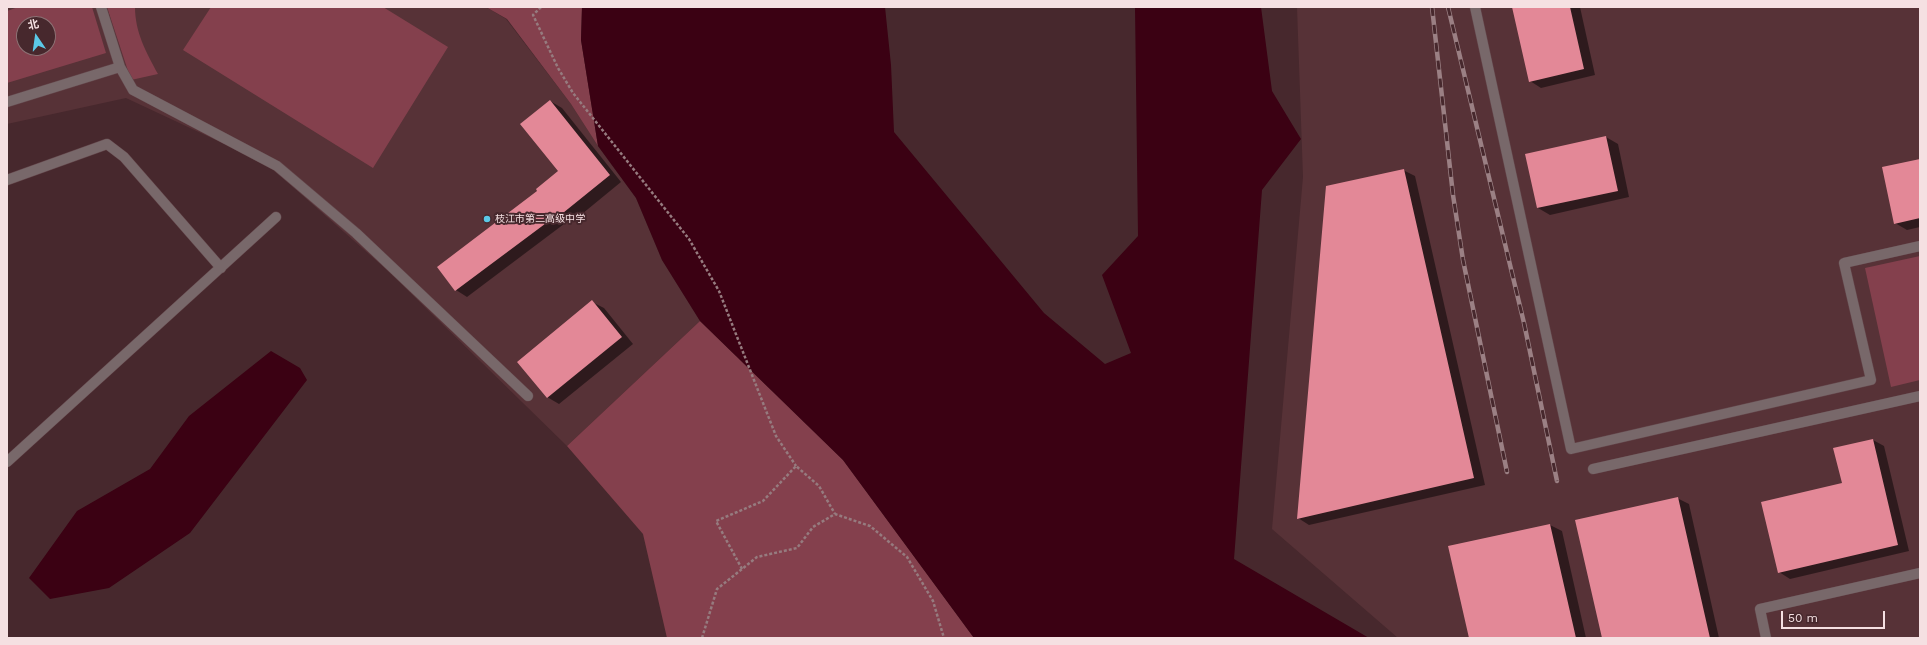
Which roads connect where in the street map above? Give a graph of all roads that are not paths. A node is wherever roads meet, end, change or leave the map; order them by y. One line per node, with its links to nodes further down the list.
1 (101, 7): 3 (street)
2 (1475, 7): 7 (street)
3 (120, 67): 4 (street); 9 (street)
4 (7, 102)
5 (7, 180): 8 (street)
6 (276, 217): 8 (street)
7 (1920, 246)
8 (220, 268): 11 (street)
9 (528, 396)
10 (1920, 396): 12 (street)
11 (7, 462)
12 (1593, 469)
13 (1920, 573): 14 (street)
14 (1766, 638)

